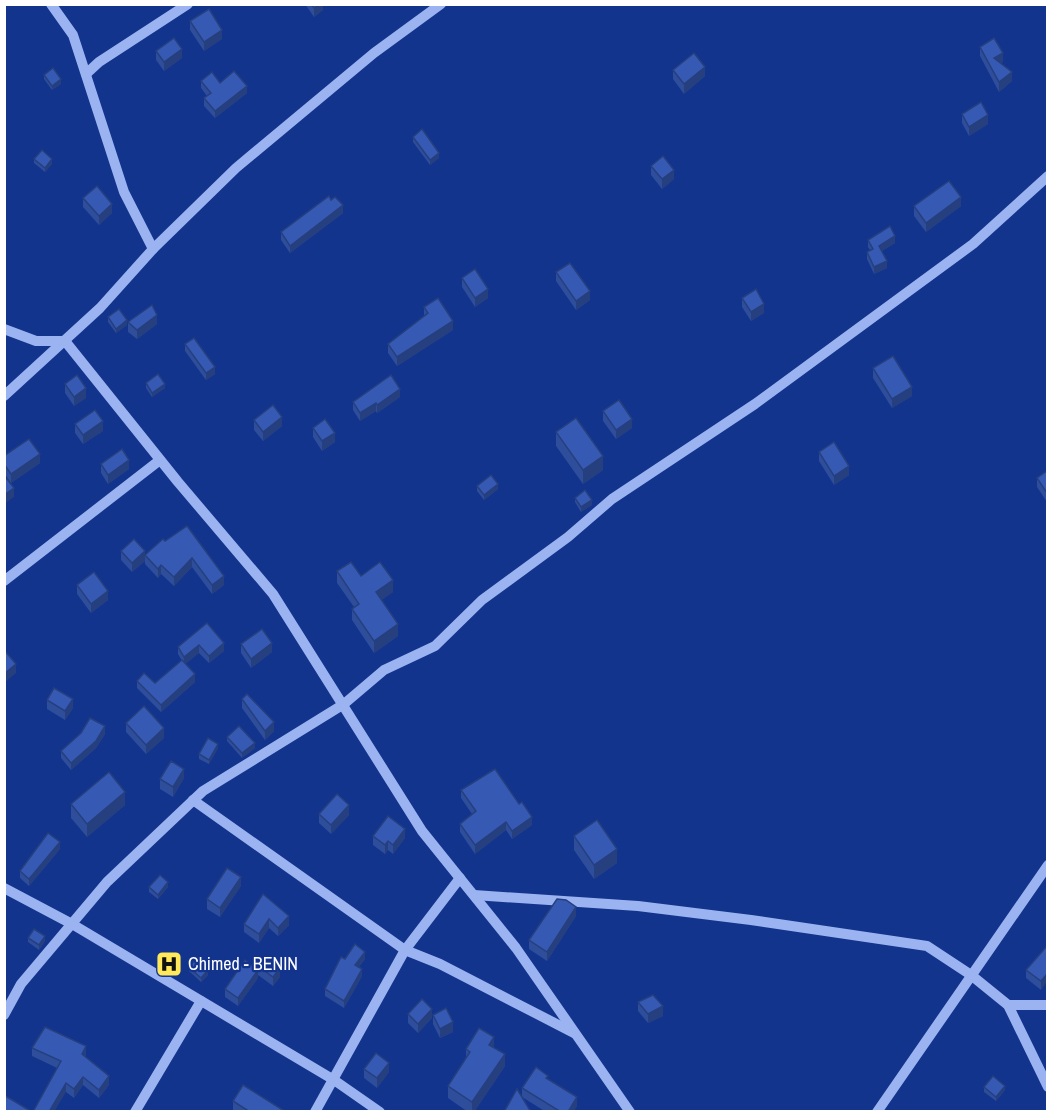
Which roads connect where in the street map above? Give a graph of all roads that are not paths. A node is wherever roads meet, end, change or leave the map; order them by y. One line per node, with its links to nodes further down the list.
1 (51, 4): 4 (street)
2 (188, 4): 4 (street)
3 (441, 4): 6 (street)
4 (86, 74): 6 (street)
5 (1047, 176): 12 (street)
6 (153, 249): 8 (street)
7 (4, 329): 8 (street)
8 (65, 341): 9 (street); 10 (street)
9 (4, 396)
10 (160, 460): 11 (street); 12 (street)
11 (4, 581)
12 (344, 704): 13 (street); 15 (street)
13 (193, 800): 18 (street); 19 (street)
14 (1047, 865): 20 (street)
15 (460, 878): 17 (street); 19 (street)
16 (4, 888): 18 (street)
17 (474, 895): 20 (street); 25 (street)
18 (72, 924): 21 (street); 24 (street)
19 (405, 950): 25 (street); 26 (street)
20 (971, 975): 22 (street); 32 (street)
21 (201, 1001): 26 (street); 28 (street)
22 (1008, 1005): 23 (street); 27 (street)
23 (1047, 1005)
24 (4, 1015)
25 (577, 1035): 31 (street)
26 (334, 1080): 29 (street); 30 (street)
27 (1047, 1085)
28 (135, 1112)
29 (315, 1112)
30 (380, 1112)
31 (630, 1112)
32 (877, 1112)

